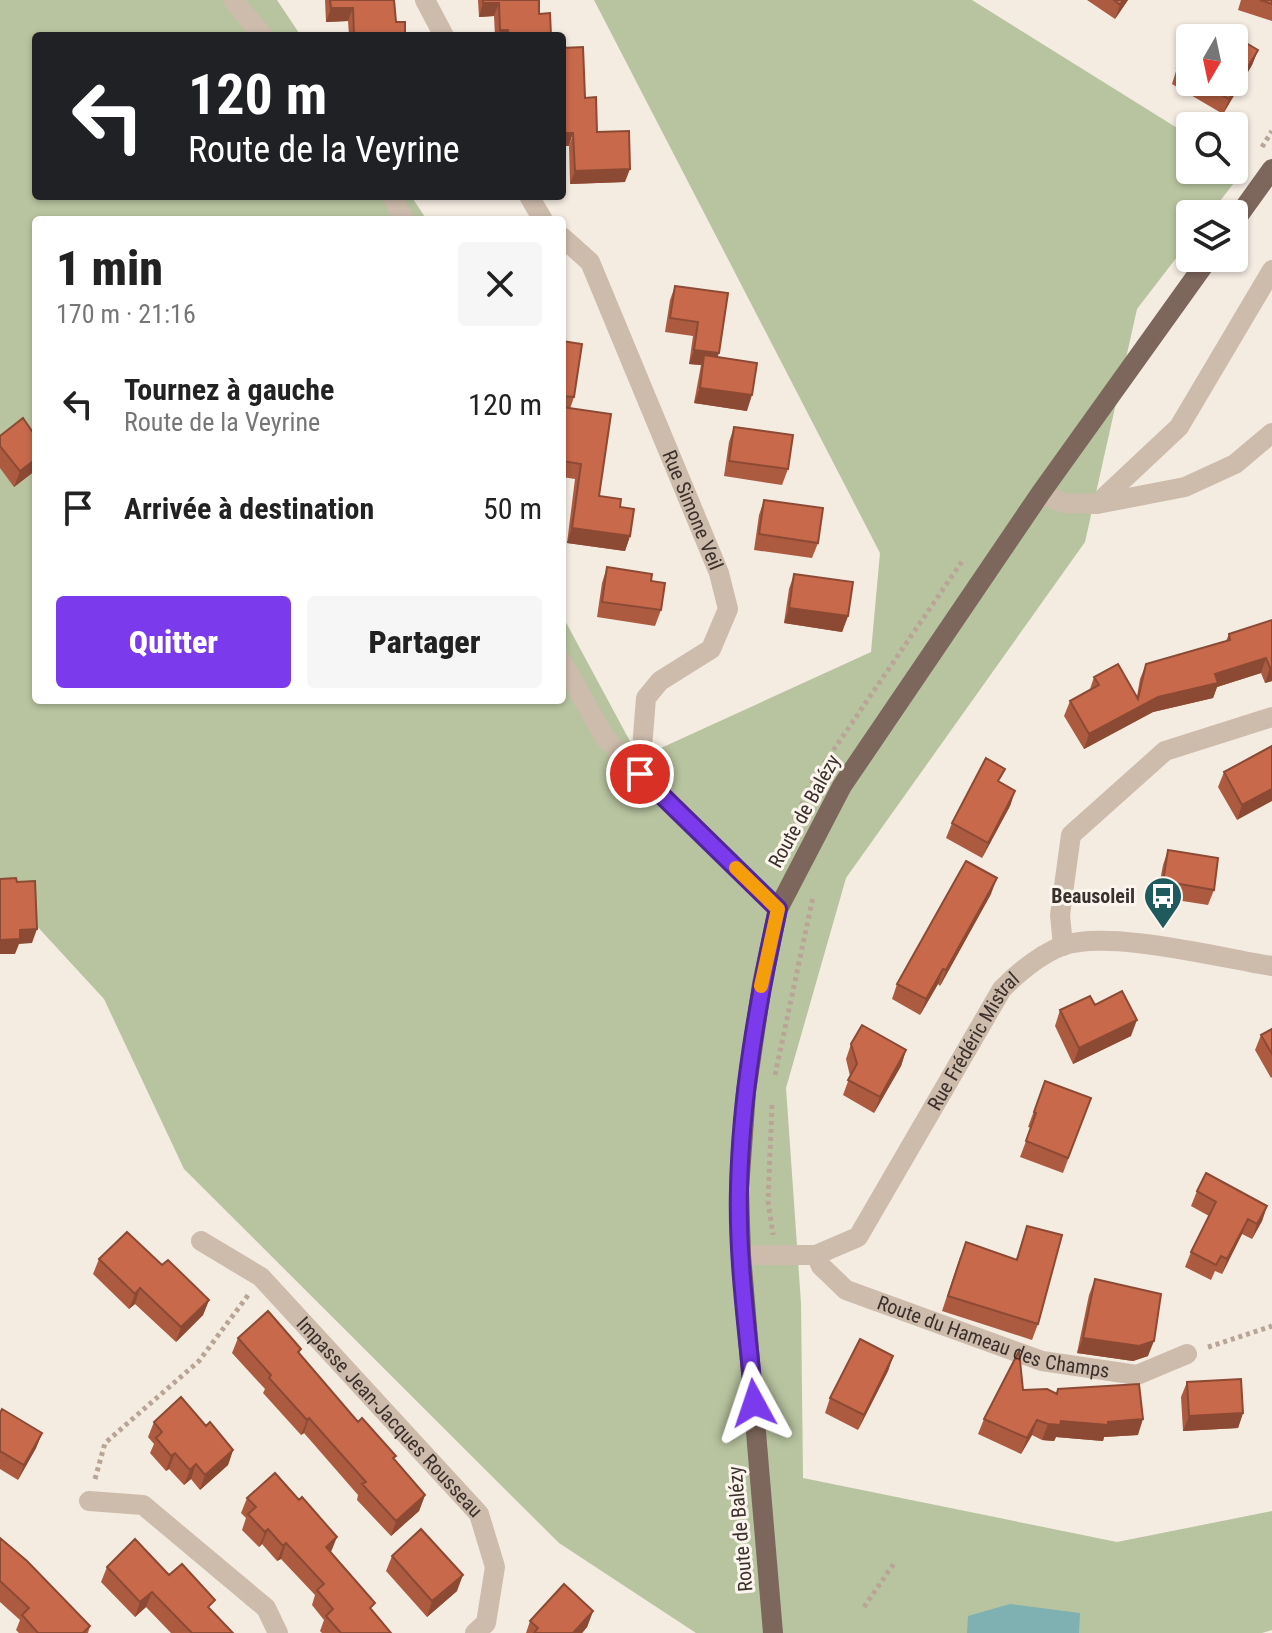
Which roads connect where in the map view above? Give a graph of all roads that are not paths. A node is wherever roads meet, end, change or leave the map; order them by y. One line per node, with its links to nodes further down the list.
1 (233, 0): 3 (street)
2 (425, 0): 4 (street)
3 (260, 32)
4 (442, 32)
5 (1272, 169): 6 (main road)
6 (1248, 202)
7 (566, 241): 15 (street, Rue Simone Veil)
8 (1272, 270): 12 (street)
9 (1199, 272): 11 (main road, Route de Balézy)
10 (1272, 433): 12 (street)
11 (1040, 494): 12 (street); 16 (main road, Route de Balézy)
12 (1097, 504)
13 (566, 669): 15 (street)
14 (1272, 717): 17 (street)
15 (640, 774): 16 (street)
16 (778, 909): 20 (main road, Route de Balézy)
17 (1063, 946): 18 (street, Rue Frédéric Mistral); 21 (street, Rue Frédéric Mistral)
18 (1272, 966)
19 (201, 1241): 25 (street, Impasse Jean-Jacques Rousseau)
20 (741, 1255): 21 (street, Rue Frédéric Mistral); 26 (main road, Route de Balézy)
21 (816, 1255): 22 (street, Route du Hameau des Champs)
22 (1187, 1354)
23 (89, 1501): 24 (street)
24 (278, 1633)
25 (475, 1633)
26 (773, 1633)

